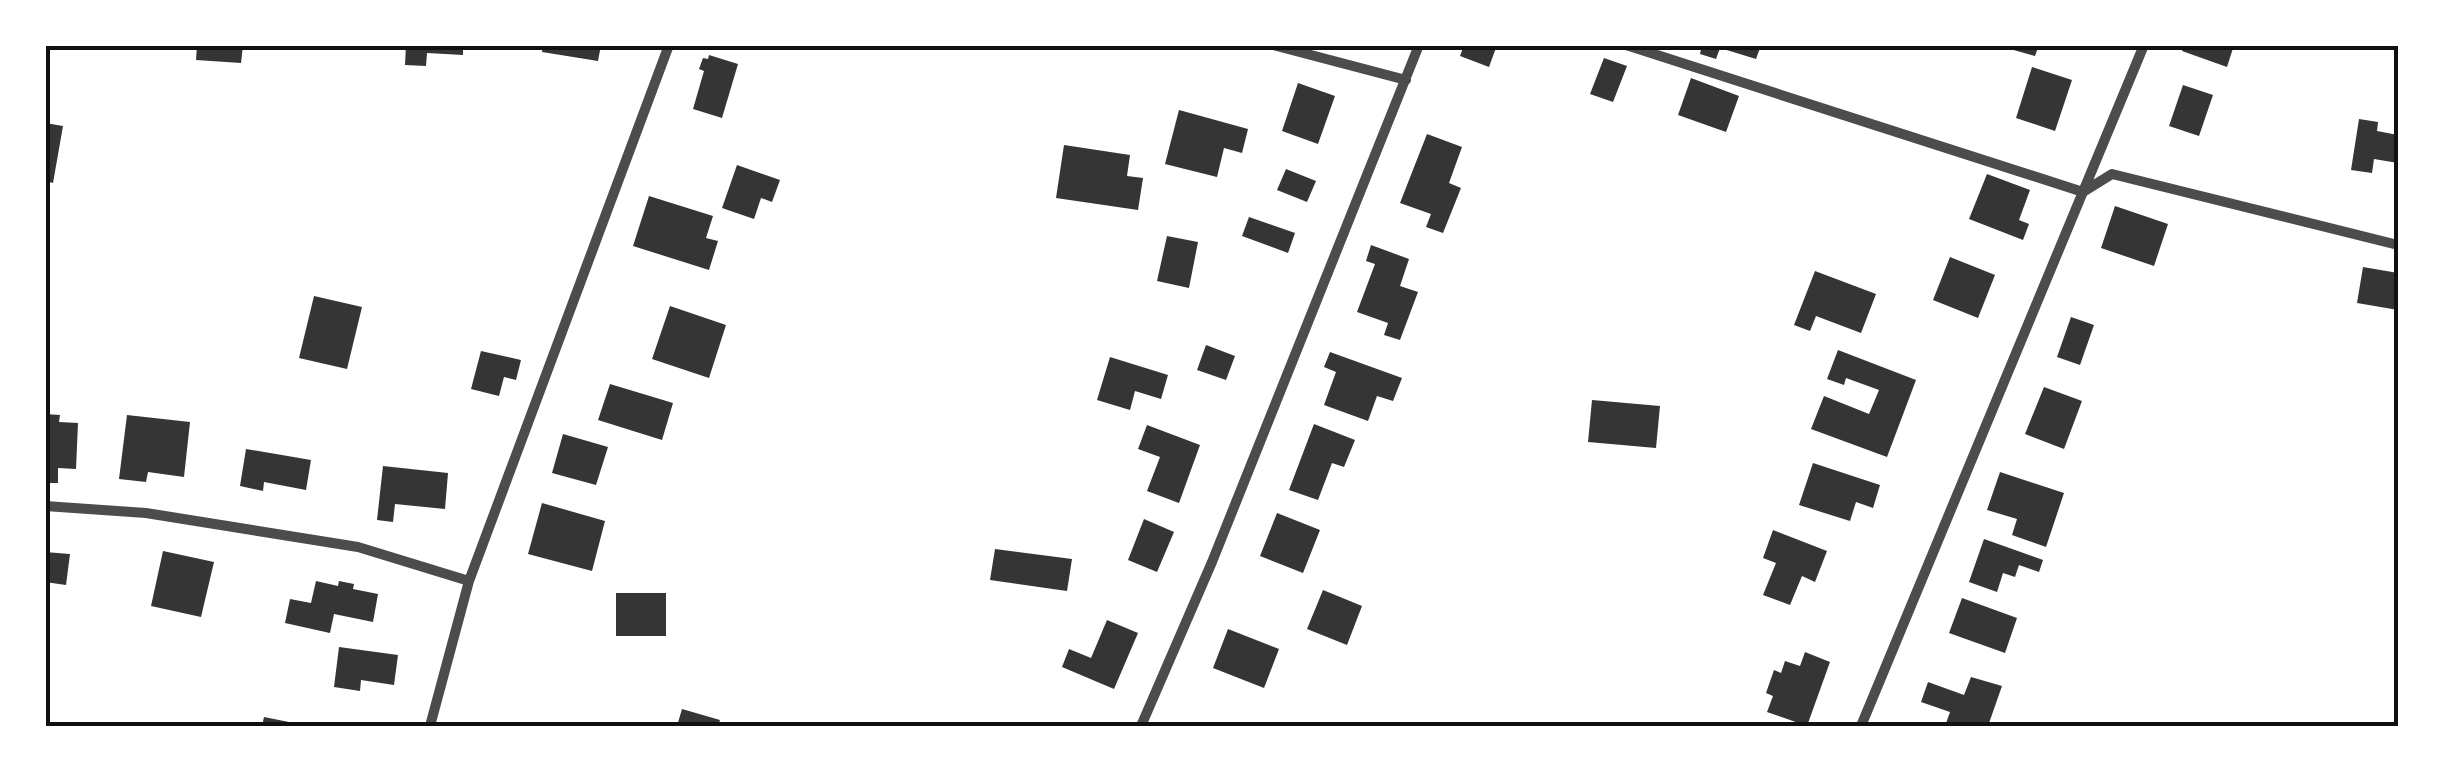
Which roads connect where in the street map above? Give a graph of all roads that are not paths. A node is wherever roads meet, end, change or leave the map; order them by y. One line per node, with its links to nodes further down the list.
1 (669, 45): 10 (street)
2 (1273, 45): 6 (street)
3 (1420, 45): 6 (street)
4 (1626, 45): 7 (street)
5 (2144, 45): 7 (street)
6 (1406, 80): 12 (street)
7 (2082, 192): 8 (street); 13 (street)
8 (2398, 245)
9 (45, 506): 10 (street)
10 (469, 581): 11 (street)
11 (430, 726)
12 (1141, 726)
13 (1861, 726)

